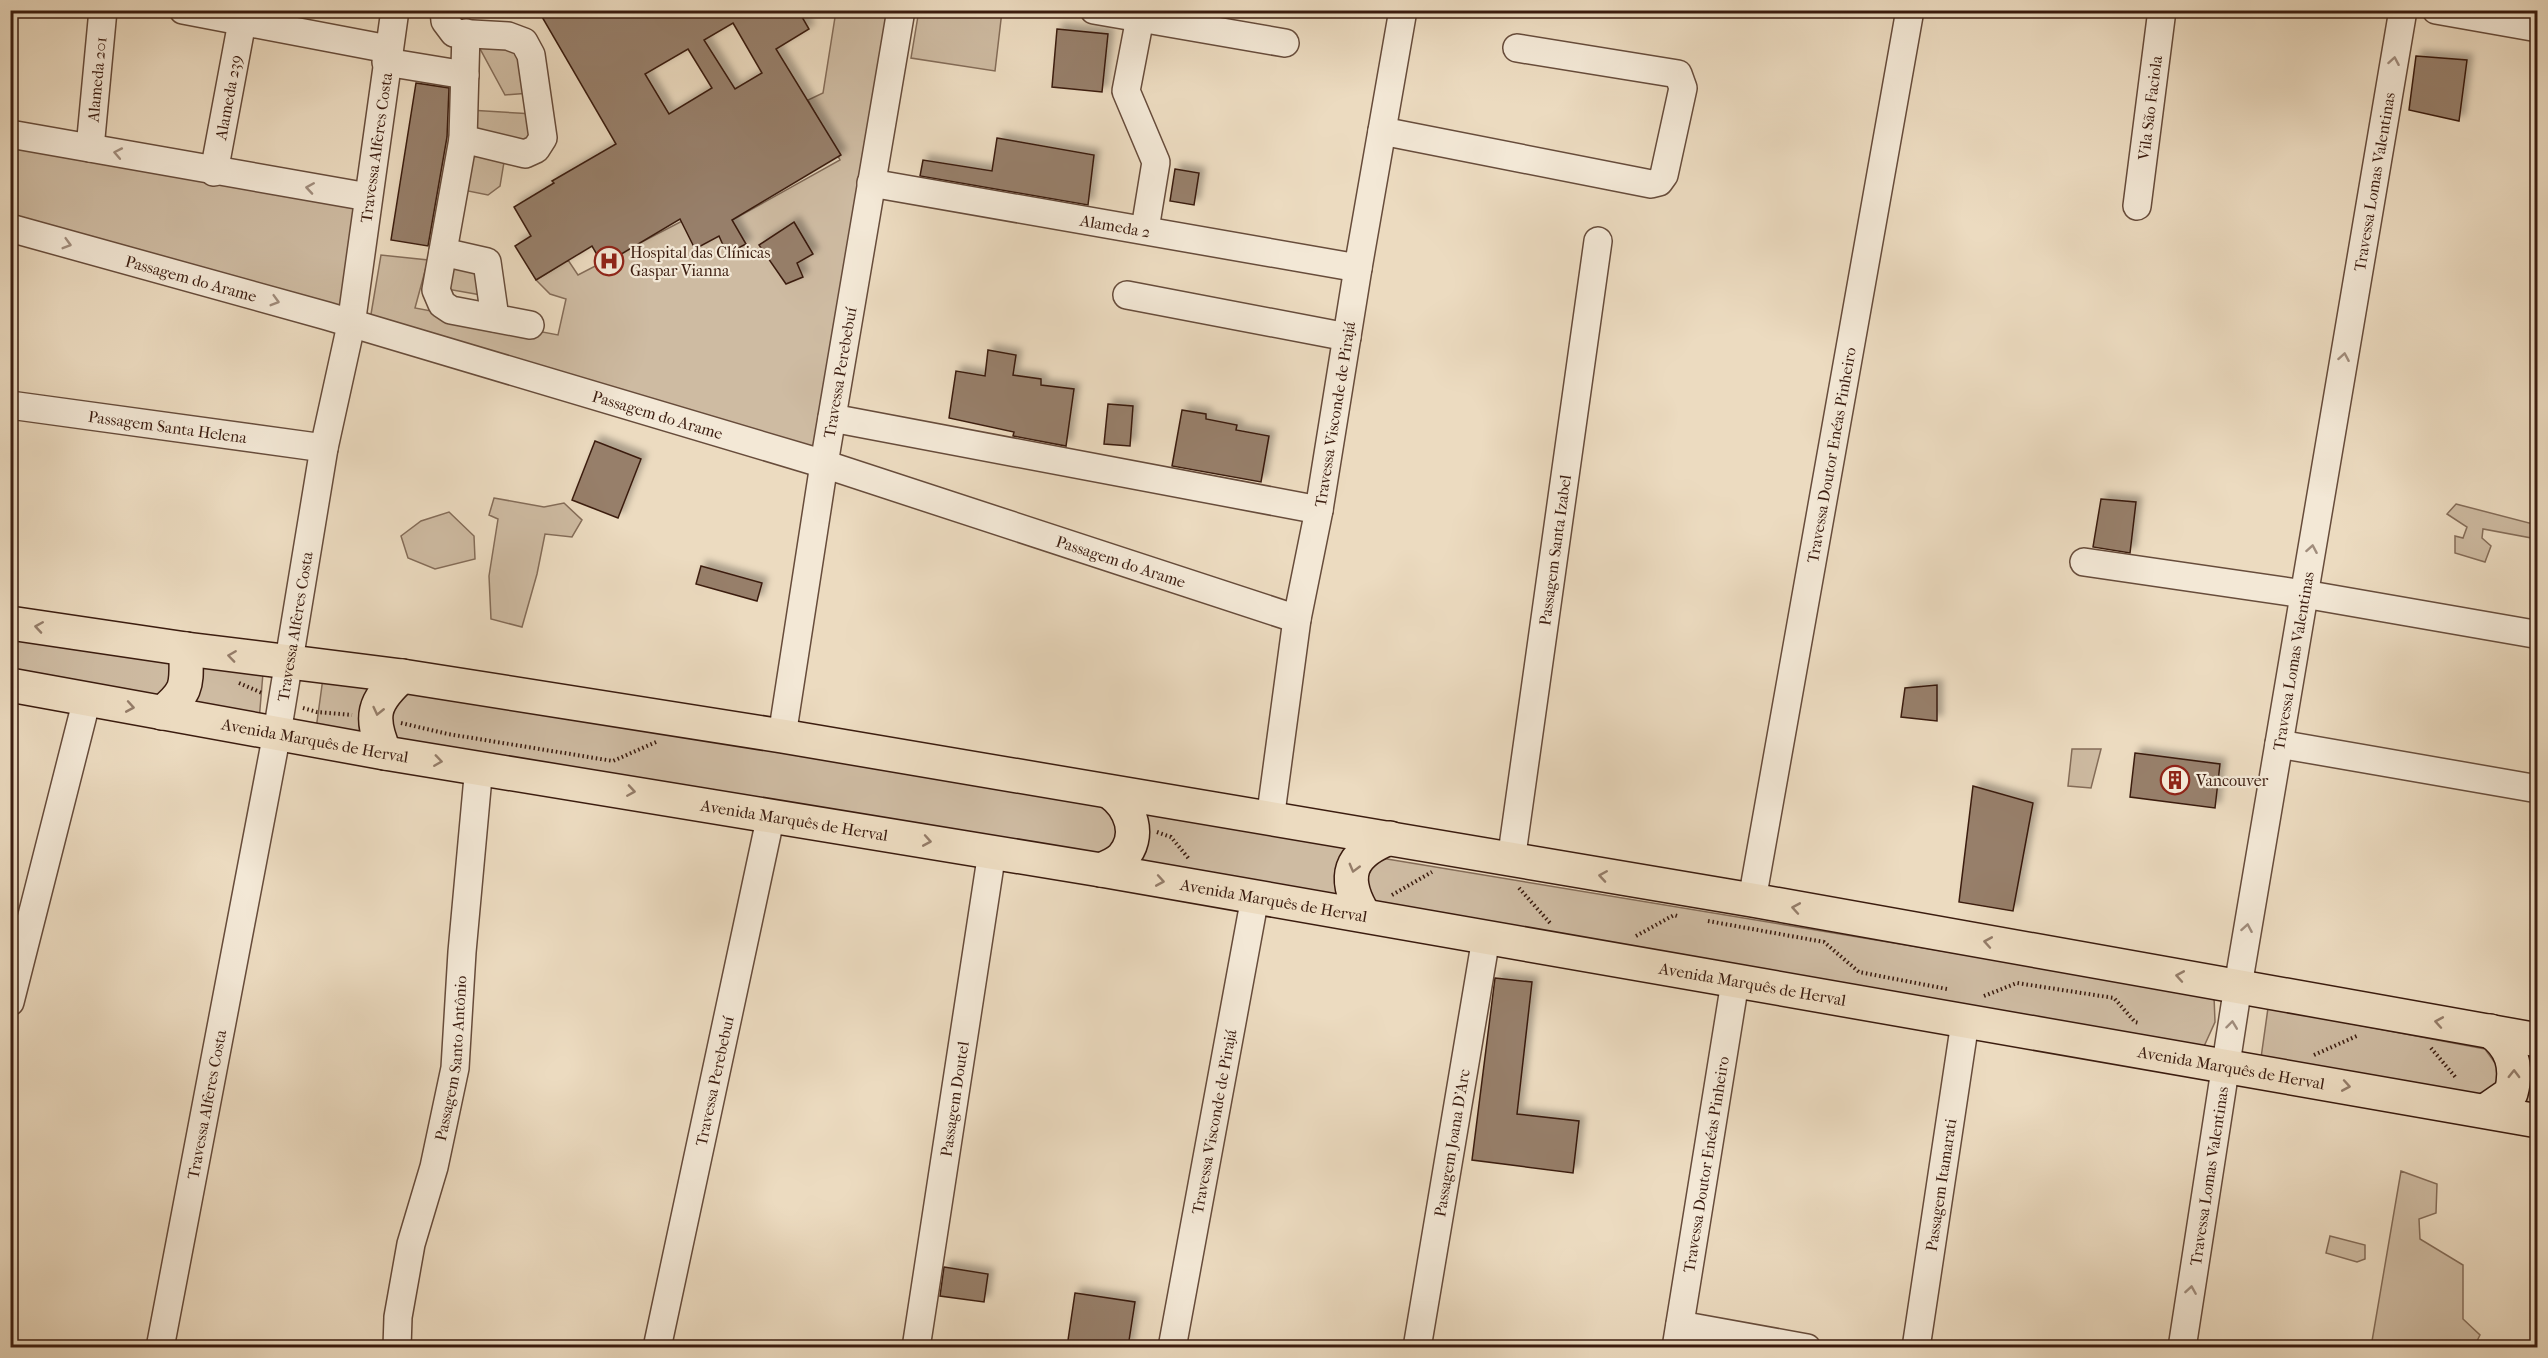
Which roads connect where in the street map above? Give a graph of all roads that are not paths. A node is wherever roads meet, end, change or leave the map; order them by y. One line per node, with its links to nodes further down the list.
1 (103, 10): 23 (street, Alameda 201)
2 (183, 10): 13 (street)
3 (395, 10): 18 (street, Travessa Alferes Costa)
4 (444, 10): 15 (street)
5 (901, 10): 25 (street, Travessa Perebebuí)
6 (1094, 10): 12 (street)
7 (1403, 10): 20 (street, Travessa Visconde de Pirajá)
8 (1910, 10): 68 (street, Travessa Doutor Enéas Pinheiro)
9 (2162, 10): 27 (street, Vila São Faciola)
10 (2403, 10): 44 (street, Travessa Lomas Valentinas, one-way to 10)
11 (2436, 10): 14 (street)
12 (1140, 18): 16 (street); 29 (street)
13 (242, 22): 18 (street); 24 (street, Alameda 239)
14 (2538, 28)
15 (466, 33): 19 (street); 22 (street)
16 (1286, 43)
17 (1516, 48): 20 (street)
18 (387, 56): 19 (street); 26 (street, Travessa Alferes Costa)
19 (465, 75): 22 (street)
20 (1382, 131): 32 (street, Travessa Visconde de Pirajá)
21 (10, 134): 23 (street)
22 (463, 139): 31 (street)
23 (90, 148): 24 (street, one-way to 23)
24 (214, 172): 26 (street, one-way to 24)
25 (871, 183): 29 (street, Alameda 2); 39 (street, Travessa Perebebuí)
26 (368, 197): 35 (street, Travessa Alferes Costa)
27 (2137, 206)
28 (10, 228): 35 (street, Passagem do Arame, one-way to 35)
29 (1145, 229): 32 (street, Alameda 2)
30 (1598, 241): 66 (street, Passagem Santa Izabel)
31 (443, 252): 34 (street); 34 (street)
32 (1358, 268): 37 (street, Travessa Visconde de Pirajá)
33 (1127, 295): 37 (street)
34 (495, 318): 36 (street)
35 (351, 325): 40 (street, Travessa Alferes Costa); 41 (street, Passagem do Arame)
36 (530, 325)
37 (1347, 338): 42 (street, Travessa Visconde de Pirajá)
38 (10, 405): 40 (street, Passagem Santa Helena)
39 (832, 418): 41 (street, Travessa Perebebuí); 42 (street)
40 (324, 448): 49 (street, Travessa Alferes Costa)
41 (824, 464): 45 (street, Passagem do Arame); 55 (street, Travessa Perebebuí)
42 (1319, 510): 45 (street, Travessa Visconde de Pirajá)
43 (2085, 562): 44 (street)
44 (2304, 594): 47 (street); 56 (street, Travessa Lomas Valentinas)
45 (1297, 619): 62 (street, Travessa Visconde de Pirajá)
46 (10, 622): 48 (main road, one-way to 46)
47 (2534, 634)
48 (186, 650): 49 (main road, one-way to 48); 53 (main road)
49 (290, 663): 50 (main road); 54 (street, Travessa Alferes Costa)
50 (402, 676): 55 (main road); 57 (main road, one-way to 57)
51 (10, 685): 52 (main road, Avenida Marquês de Herval)
52 (87, 699): 53 (main road, Avenida Marquês de Herval, one-way to 53); 73 (street)
53 (162, 713): 54 (main road, Avenida Marquês de Herval)
54 (277, 734): 57 (main road, Avenida Marquês de Herval); 81 (street, Travessa Alferes Costa)
55 (782, 736): 60 (main road)
56 (2279, 744): 59 (street); 72 (street, Travessa Lomas Valentinas, one-way to 56)
57 (385, 753): 58 (main road, Avenida Marquês de Herval, one-way to 58)
58 (478, 766): 61 (main road, Avenida Marquês de Herval, one-way to 61); 82 (street, Passagem Santo Antônio)
59 (2538, 789)
60 (1110, 792): 62 (main road); 65 (main road)
61 (771, 814): 64 (main road, Avenida Marquês de Herval, one-way to 64); 83 (street, Travessa Perebebuí)
62 (1270, 820): 63 (main road)
63 (1390, 838): 66 (main road); 69 (main road, one-way to 69)
64 (992, 852): 65 (main road, Avenida Marquês de Herval); 84 (street, Passagem Doutel)
65 (1101, 870): 67 (main road, Avenida Marquês de Herval, one-way to 67)
66 (1510, 874): 68 (main road, one-way to 66)
67 (1255, 897): 69 (main road, Avenida Marquês de Herval); 85 (street, Travessa Visconde de Pirajá)
68 (1752, 900): 72 (main road, one-way to 68)
69 (1376, 906): 70 (main road, Avenida Marquês de Herval)
70 (1486, 938): 71 (main road, Avenida Marquês de Herval); 86 (street, Passagem Joana D'Arc)
71 (1735, 982): 74 (main road, Avenida Marquês de Herval); 80 (street, Travessa Doutor Enéas Pinheiro)
72 (2238, 986): 75 (main road, one-way to 72); 77 (street, Travessa Lomas Valentinas, one-way to 72)
73 (10, 1002)
74 (1970, 1008): 77 (main road, Avenida Marquês de Herval); 88 (street, Passagem Itamarati)
75 (2490, 1031): 76 (main road); 78 (main road, one-way to 75)
76 (2538, 1040)
77 (2226, 1065): 78 (main road, Avenida Marquês de Herval, one-way to 78); 89 (street, Travessa Lomas Valentinas, one-way to 77)
78 (2485, 1111): 79 (main road, Avenida Marquês de Herval)
79 (2538, 1121)
80 (1678, 1336): 87 (street)
81 (160, 1347)
82 (397, 1347)
83 (657, 1347)
84 (916, 1347)
85 (1172, 1347)
86 (1417, 1347)
87 (1807, 1347)
88 (1916, 1347)
89 (2182, 1347)

